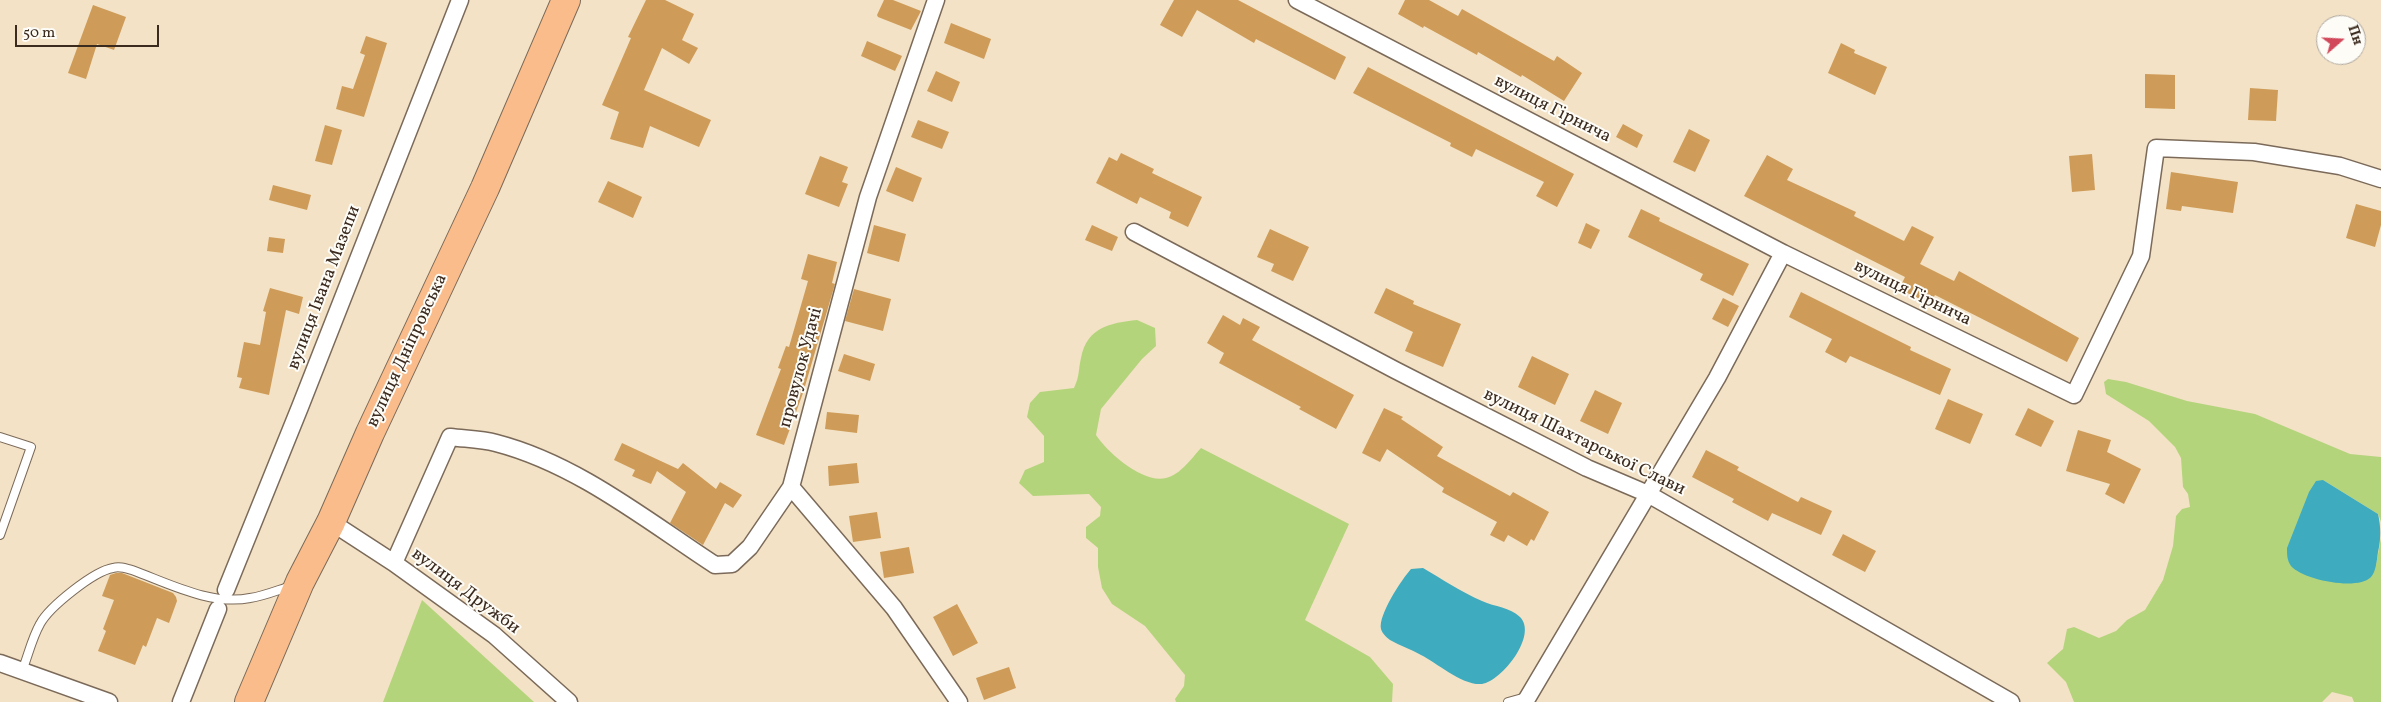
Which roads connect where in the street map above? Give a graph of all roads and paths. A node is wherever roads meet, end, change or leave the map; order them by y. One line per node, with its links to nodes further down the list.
1 (460, 0): 15 (street, вулиця Івана Мазепи)
2 (566, 0): 11 (highway, вулиця Дніпровська)
3 (936, 0): 9 (street, провулок Удачі)
4 (1297, 0): 7 (street, вулиця Гірнича)
5 (2381, 180): 7 (street, вулиця Гірнича)
6 (1134, 232): 10 (street, вулиця Шахтарської Слави)
7 (1782, 253): 10 (street)
8 (0, 437): 12 (lane)
9 (791, 487): 13 (street, провулок Удачі); 24 (street)
10 (1648, 494): 19 (street); 26 (street, вулиця Шахтарської Слави)
11 (331, 522): 13 (street, вулиця Дружби); 14 (highway, вулиця Дніпровська)
12 (0, 535)
13 (394, 563): 23 (street, вулиця Дружби)
14 (300, 582): 18 (lane); 22 (highway, вулиця Дніпровська)
15 (226, 590)
16 (218, 609): 21 (street)
17 (0, 663): 18 (street)
18 (22, 671): 20 (street)
19 (1526, 699): 25 (lane)
20 (109, 702)
21 (181, 702)
22 (249, 702)
23 (569, 702)
24 (959, 702)
25 (1508, 702)
26 (2010, 702)

